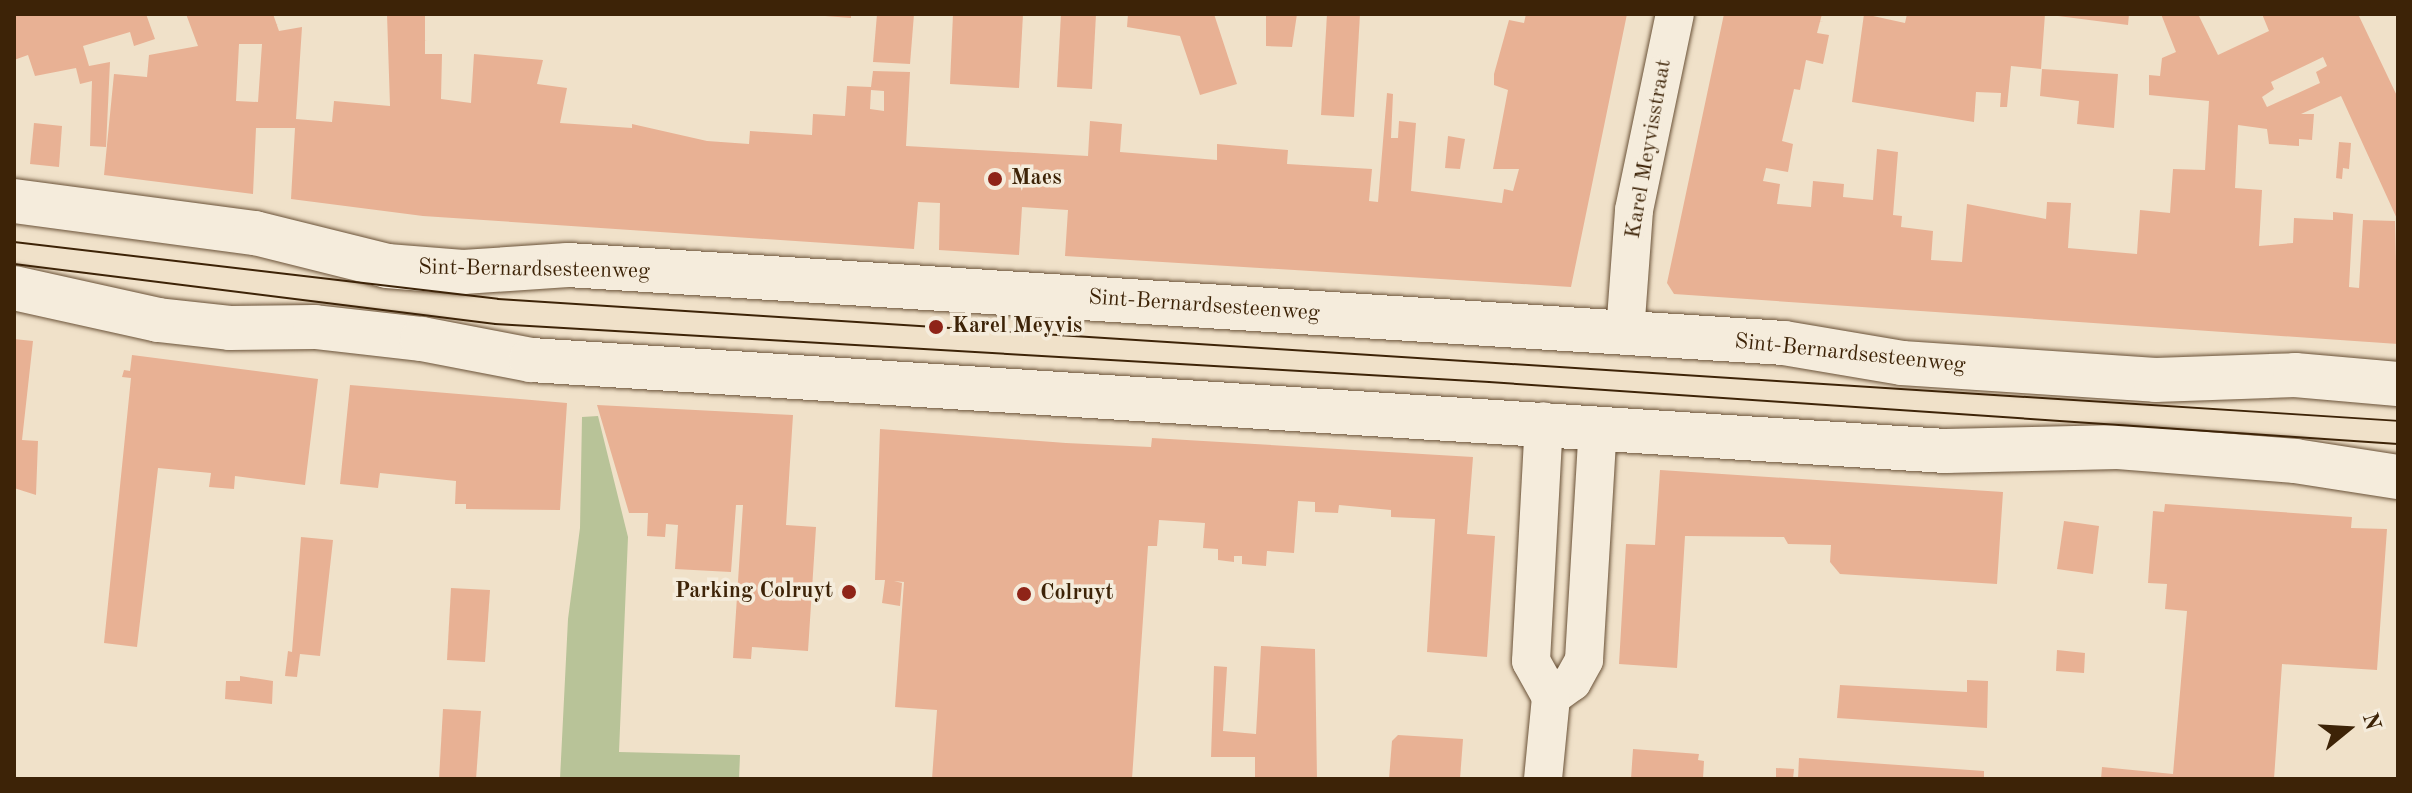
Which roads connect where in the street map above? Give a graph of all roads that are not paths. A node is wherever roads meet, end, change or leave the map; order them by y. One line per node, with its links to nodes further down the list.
1 (1675, 14): 4 (street, Karel Meyvisstraat)
2 (14, 201): 4 (main road, Sint-Bernardsesteenweg)
3 (14, 288): 6 (main road)
4 (1625, 333): 5 (main road, Sint-Bernardsesteenweg)
5 (2398, 384)
6 (1544, 421): 7 (main road); 9 (street)
7 (1598, 426): 8 (main road); 10 (street)
8 (2398, 477)
9 (1538, 535): 10 (street); 11 (street)
10 (1592, 536): 11 (street)
11 (1551, 697): 12 (street)
12 (1543, 779)

